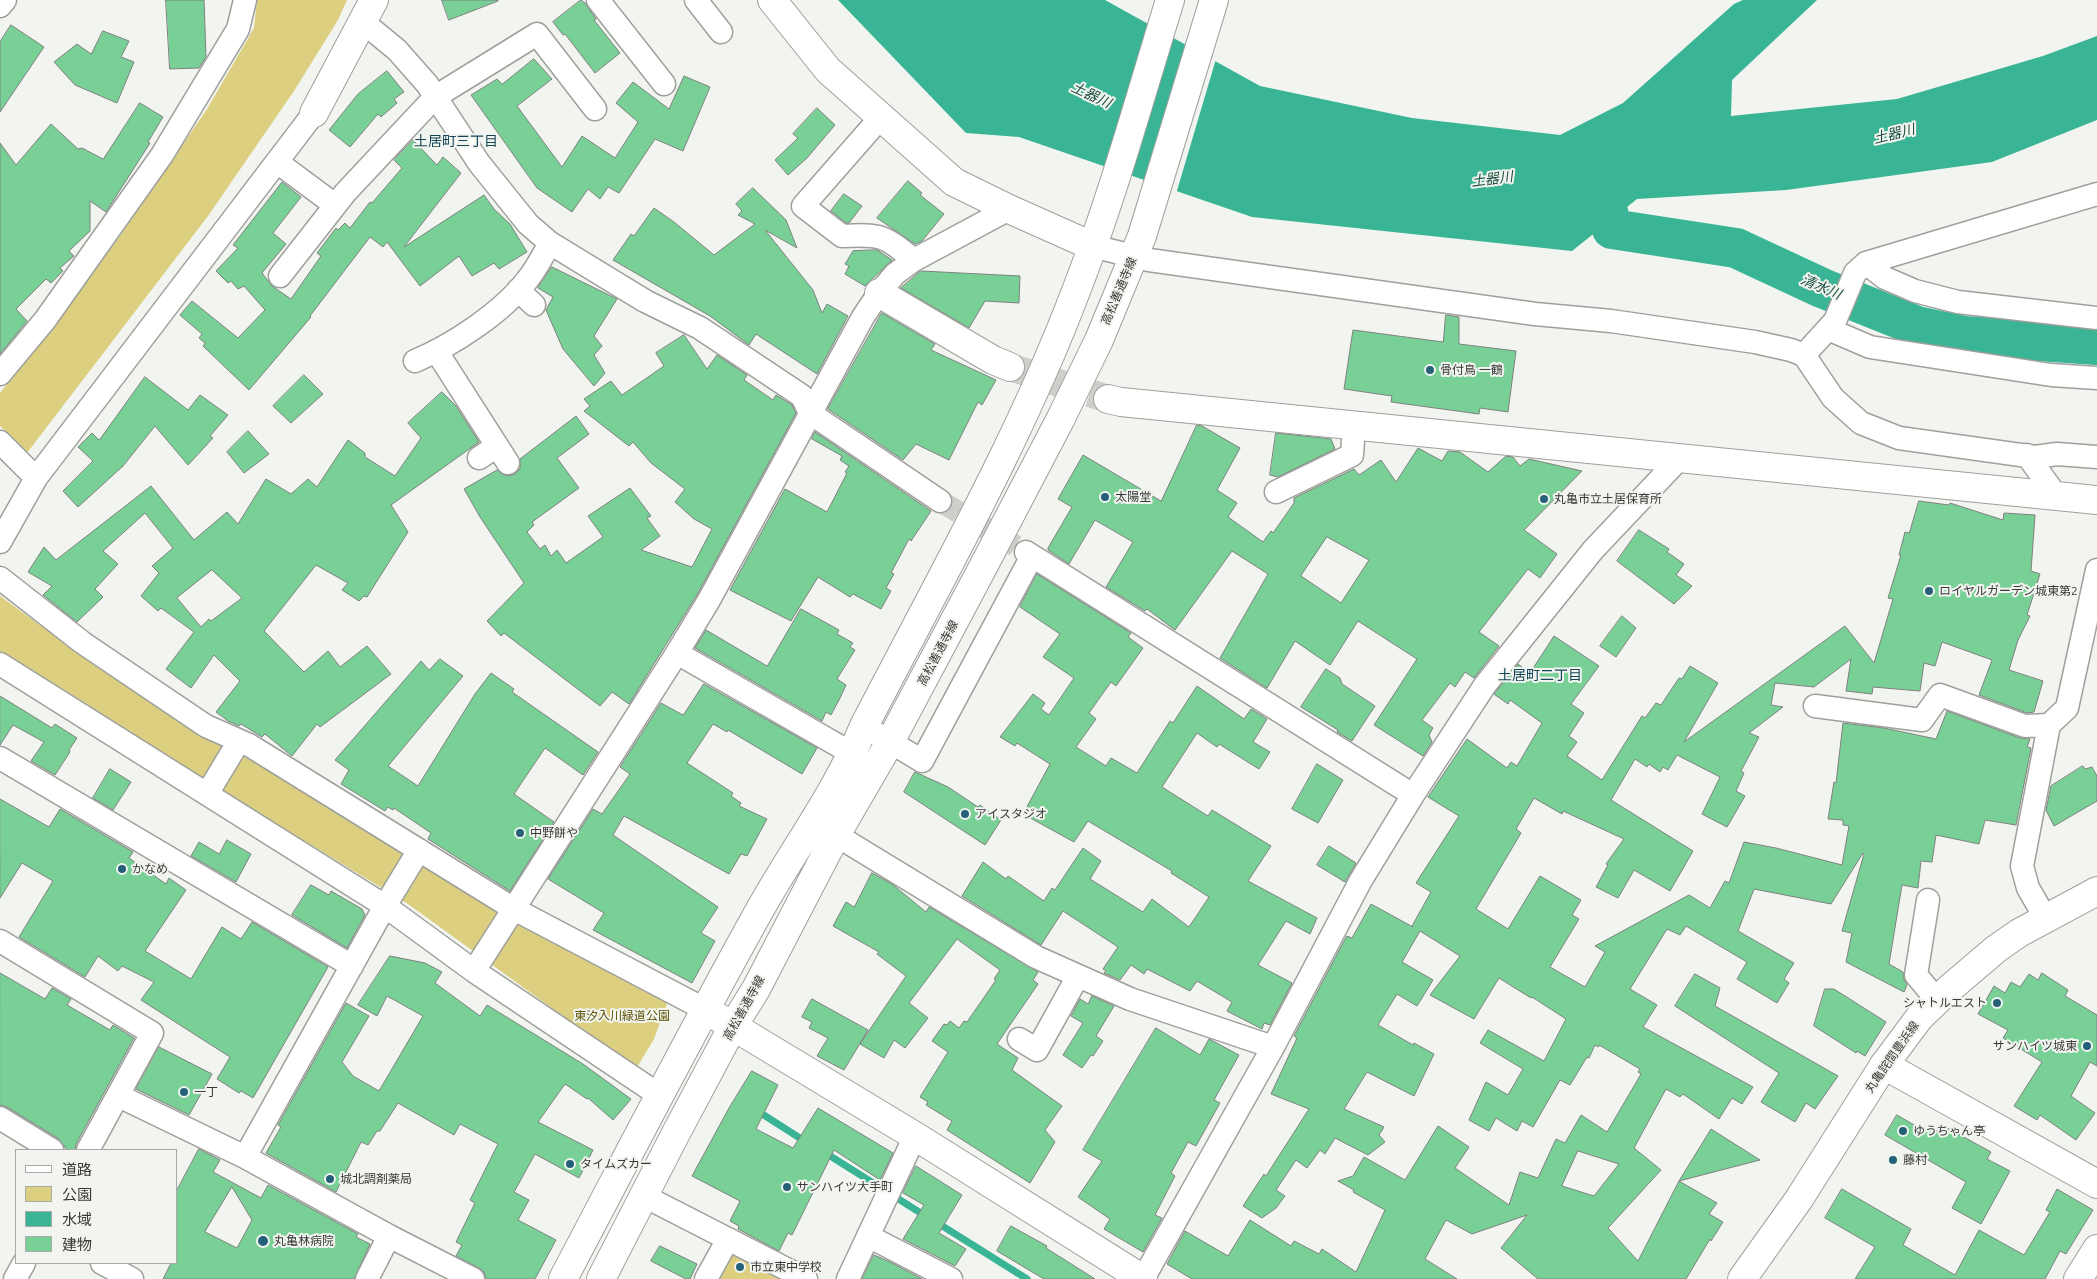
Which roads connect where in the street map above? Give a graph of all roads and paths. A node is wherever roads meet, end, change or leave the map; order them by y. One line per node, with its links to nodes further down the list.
1 (5, 0): 8 (street)
2 (245, 0): 33 (street)
3 (598, 0): 11 (street)
4 (696, 0): 10 (street)
5 (772, 0): 15 (main road)
6 (1170, 0): 20 (main road)
7 (1214, 0): 22 (main road, 高松善通寺線)
8 (0, 6)
9 (368, 11): 12 (street); 14 (main road)
10 (721, 32)
11 (664, 84)
12 (435, 97): 13 (street); 18 (street); 21 (street)
13 (595, 108)
14 (314, 114): 16 (street)
15 (881, 117): 19 (main road); 23 (street)
16 (277, 162): 18 (street); 43 (street)
17 (2097, 194): 24 (street)
18 (335, 205): 25 (street)
19 (1009, 209): 20 (main road); 23 (street)
20 (1096, 236): 22 (street); 56 (main road)
21 (550, 243): 29 (street); 36 (street)
22 (1138, 246): 30 (street); 58 (main road, 高松善通寺線)
23 (914, 260): 26 (street)
24 (1861, 268): 27 (street); 28 (street)
25 (280, 276)
26 (879, 293): 32 (main road); 36 (street)
27 (2097, 318)
28 (1831, 325): 30 (street); 34 (street)
29 (437, 352): 31 (street); 41 (street)
30 (1804, 354): 39 (street)
31 (415, 361)
32 (1010, 367)
33 (0, 374)
34 (2097, 378)
35 (1108, 399): 37 (main road)
36 (810, 413): 47 (street); 52 (street)
37 (1354, 425): 40 (main road); 44 (street)
38 (0, 442): 43 (street)
39 (2027, 455): 42 (street); 45 (street)
40 (1681, 457): 45 (main road); 62 (street)
41 (479, 458)
42 (2097, 458)
43 (36, 478): 48 (street)
44 (1276, 492)
45 (2057, 497): 46 (main road)
46 (2097, 500)
47 (940, 501)
48 (0, 542)
49 (2097, 570): 51 (street)
50 (0, 578): 57 (street)
51 (2088, 651): 55 (street)
52 (678, 653): 59 (street); 68 (street)
53 (0, 664): 61 (street)
54 (1815, 706): 55 (street)
55 (2049, 725): 69 (street)
56 (864, 726): 58 (street); 59 (main road)
57 (239, 741): 61 (street); 64 (street)
58 (890, 742): 62 (street); 63 (main road, 高松善通寺線)
59 (853, 754): 75 (main road)
60 (0, 758): 71 (street)
61 (207, 794): 67 (street)
62 (1413, 795): 78 (street)
63 (836, 835): 73 (street); 76 (main road, 高松善通寺線)
64 (419, 850): 67 (street); 68 (street)
65 (2097, 891): 69 (main road, 丸亀詫間豊浜線)
66 (1928, 900): 74 (street)
67 (385, 906): 71 (street); 72 (street)
68 (514, 908): 72 (street); 75 (street)
69 (2046, 919): 74 (main road, 丸亀詫間豊浜線)
70 (0, 941): 81 (street)
71 (352, 966): 86 (street)
72 (474, 971): 80 (street)
73 (1078, 976): 77 (street); 78 (street)
74 (1938, 1000): 79 (main road, 丸亀詫間豊浜線)
75 (706, 1010): 76 (main road); 80 (main road)
76 (733, 1026): 83 (main road); 88 (main road, 高松善通寺線)
77 (1019, 1040)
78 (1273, 1047): 105 (street)
79 (1884, 1065): 87 (main road); 106 (main road, 丸亀詫間豊浜線)
80 (659, 1095): 99 (main road)
81 (119, 1096): 85 (street); 86 (street)
82 (0, 1118): 84 (street)
83 (915, 1136): 90 (street); 105 (main road)
84 (50, 1149)
85 (89, 1149)
86 (245, 1157): 89 (street)
87 (2097, 1184)
88 (644, 1196): 91 (street); 100 (main road, 高松善通寺線)
89 (389, 1236): 97 (street); 98 (street)
90 (868, 1236): 103 (street); 104 (street)
91 (728, 1239): 101 (street); 102 (street)
92 (2097, 1249): 107 (main road)
93 (24, 1264): 95 (street)
94 (104, 1264): 96 (street)
95 (16, 1279)
96 (132, 1279)
97 (367, 1279)
98 (473, 1279)
99 (563, 1279)
100 (601, 1279)
101 (706, 1279)
102 (806, 1279)
103 (848, 1279)
104 (951, 1279)
105 (1143, 1279)
106 (1742, 1279)
107 (2078, 1279)

